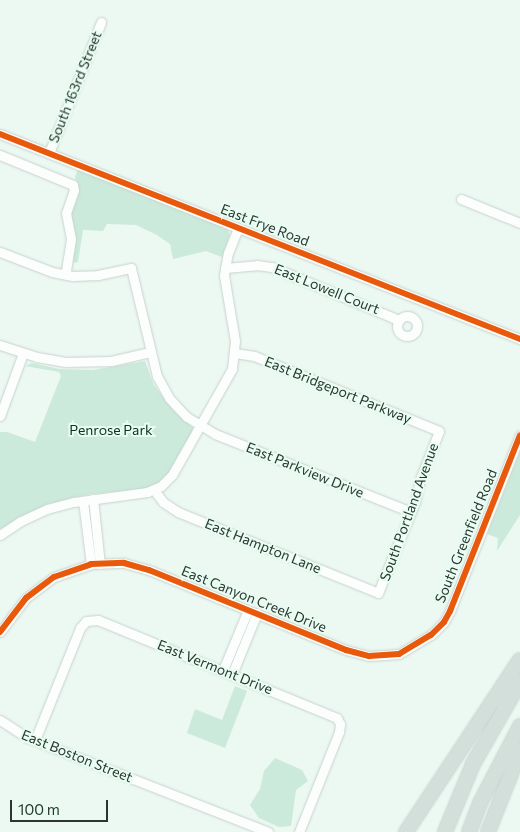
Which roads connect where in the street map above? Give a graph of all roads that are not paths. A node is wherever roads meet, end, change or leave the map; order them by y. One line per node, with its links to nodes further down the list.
1 (101, 22): 3 (street, South 163rd Street)
2 (0, 134): 3 (street, East Frye Road)
3 (49, 153): 7 (street, East Frye Road)
4 (0, 155): 10 (street)
5 (461, 199): 6 (street)
6 (520, 223)
7 (238, 228): 9 (street); 12 (street, East Frye Road)
8 (0, 252): 10 (street)
9 (225, 268): 11 (street, East Lowell Court); 16 (street)
10 (65, 275): 14 (street, East Parkview Drive)
11 (399, 320)
12 (520, 339)
13 (0, 345): 15 (street)
14 (150, 352): 15 (street); 18 (street, East Parkview Drive)
15 (23, 353): 17 (street)
16 (235, 353): 18 (street); 19 (street, East Bridgeport Parkway)
17 (0, 416)
18 (200, 427): 21 (street); 24 (street, East Parkview Drive)
19 (439, 431): 24 (street, South Portland Avenue)
20 (520, 435): 30 (street, South Greenfield Road)
21 (154, 490): 22 (street); 27 (street, East Hampton Lane)
22 (93, 499): 23 (street); 26 (street)
23 (83, 501): 25 (street); 26 (street)
24 (411, 512): 27 (street, South Portland Avenue)
25 (0, 534)
26 (96, 564): 28 (street, East Canyon Creek Drive); 29 (street, East Canyon Creek Drive)
27 (378, 592)
28 (252, 612): 30 (street, East Canyon Creek Drive); 32 (street); 33 (street)
29 (0, 632)
30 (399, 654)
31 (520, 660): 41 (highway)
32 (223, 670): 33 (street, East Vermont Drive); 37 (street, East Vermont Drive)
33 (232, 674): 40 (street, East Vermont Drive)
34 (520, 682): 42 (highway)
35 (0, 720): 37 (street, East Boston Street)
36 (520, 726): 43 (highway)
37 (34, 740): 39 (street, East Boston Street)
38 (520, 751): 44 (highway)
39 (268, 832)
40 (298, 832)
41 (406, 832)
42 (445, 832)
43 (469, 832)
44 (488, 832)

